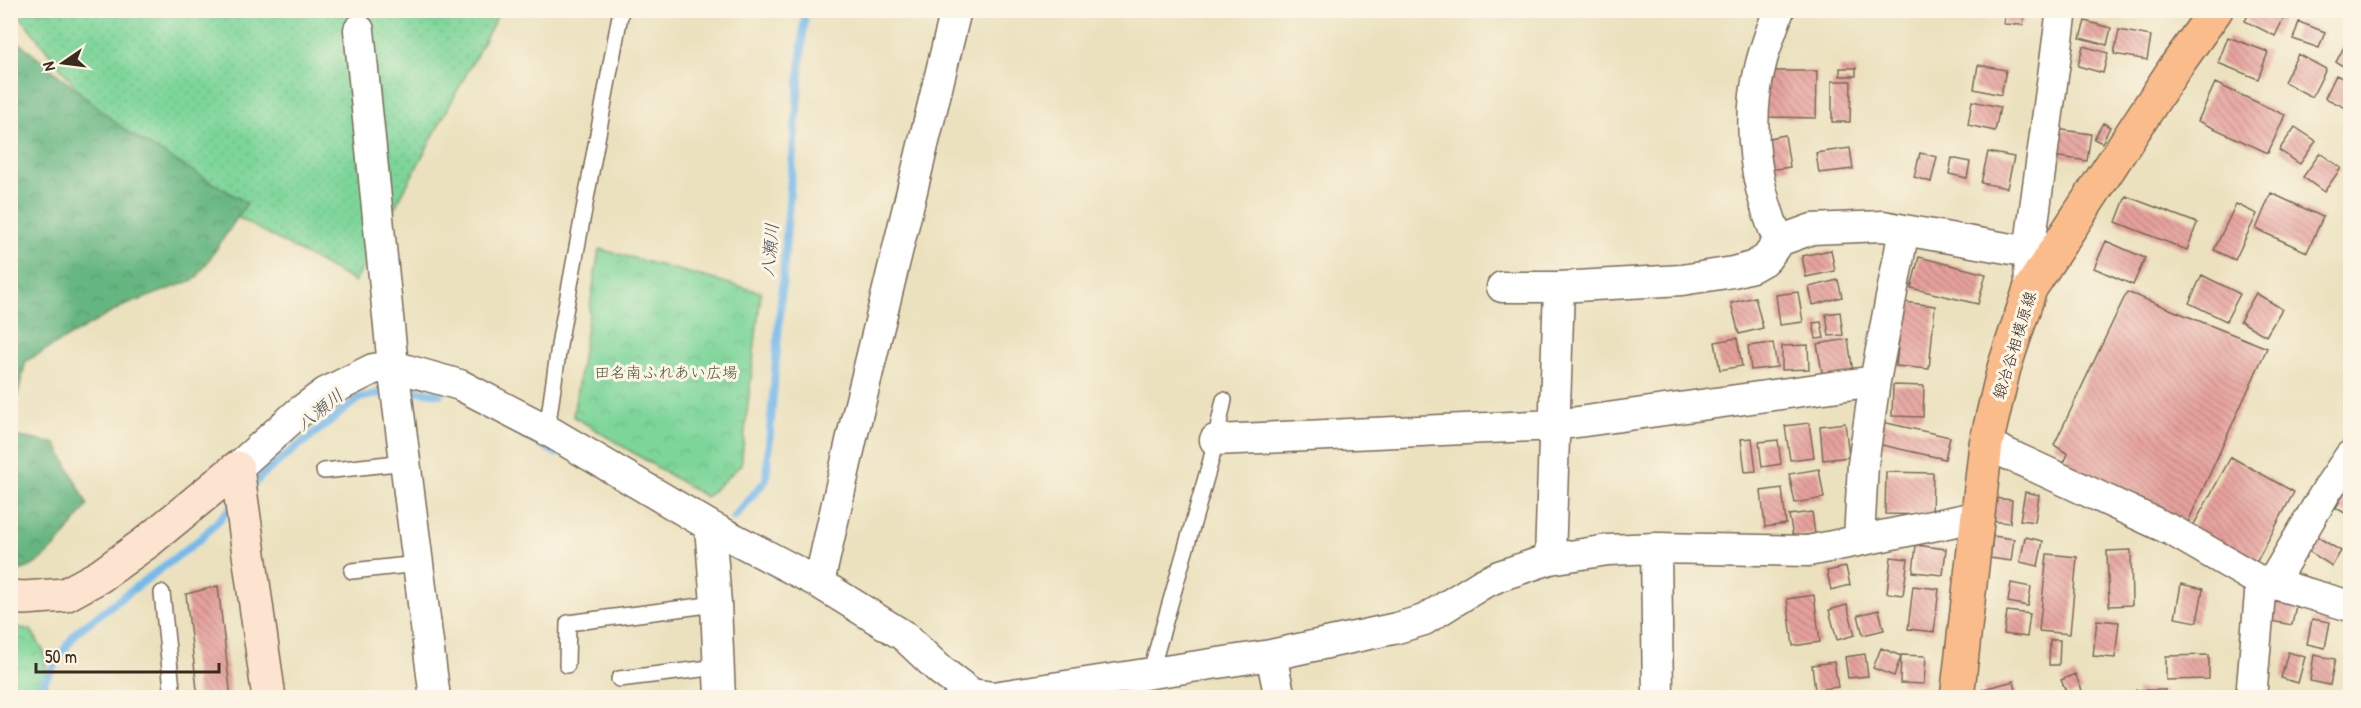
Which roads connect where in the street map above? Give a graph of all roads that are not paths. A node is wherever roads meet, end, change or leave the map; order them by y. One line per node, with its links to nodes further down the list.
1 (621, 10): 17 (lane)
2 (956, 10): 32 (street)
3 (1779, 10): 8 (street)
4 (2062, 10): 9 (street)
5 (2216, 10): 12 (main road, 鍛冶谷相模原線)
6 (360, 30): 13 (street)
7 (1904, 230): 8 (street); 9 (street); 14 (street)
8 (1779, 241): 11 (street)
9 (2029, 252): 12 (street)
10 (1502, 287): 11 (street)
11 (1559, 287): 16 (street)
12 (2030, 289): 19 (main road, 鍛冶谷相模原線)
13 (394, 370): 17 (street); 21 (street); 23 (street)
14 (1875, 381): 16 (street); 26 (street)
15 (1224, 400): 18 (lane)
16 (1556, 425): 18 (street); 28 (street)
17 (547, 430): 25 (street)
18 (1215, 440): 40 (lane)
19 (1986, 444): 24 (main road, 鍛冶谷相模原線); 31 (street)
20 (2350, 456): 31 (street)
21 (406, 462): 22 (lane); 29 (street)
22 (324, 471)
23 (239, 475): 34 (street); 44 (street)
24 (1976, 517): 26 (street); 49 (main road, 鍛冶谷相模原線)
25 (710, 526): 32 (street); 35 (street)
26 (1859, 540): 27 (street)
27 (1656, 548): 28 (street); 48 (street)
28 (1550, 559): 37 (street)
29 (418, 564): 30 (lane); 45 (street)
30 (352, 571)
31 (2267, 582): 36 (street); 50 (street)
32 (819, 583): 42 (street)
33 (162, 592): 43 (lane)
34 (10, 597)
35 (716, 604): 38 (lane); 39 (street)
36 (2350, 606)
37 (1271, 655): 40 (street); 47 (street)
38 (567, 666)
39 (718, 667): 41 (lane); 46 (street)
40 (1150, 674): 42 (street)
41 (619, 679)
42 (942, 684)
43 (173, 698)
44 (269, 698)
45 (435, 698)
46 (720, 698)
47 (1280, 698)
48 (1658, 698)
49 (1958, 698)
50 (2251, 698)

